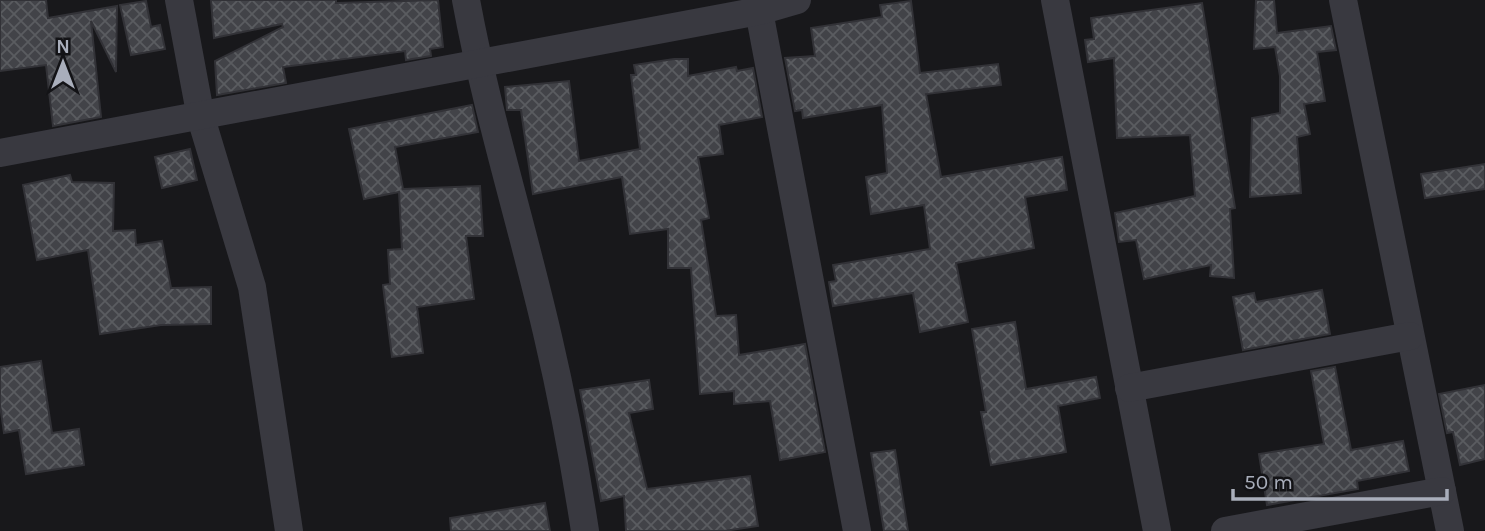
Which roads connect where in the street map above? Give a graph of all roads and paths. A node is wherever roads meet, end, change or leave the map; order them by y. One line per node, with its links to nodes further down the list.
1 (180, 0): 7 (street)
2 (466, 0): 6 (street)
3 (1055, 0): 10 (street)
4 (1343, 0): 9 (street)
5 (779, 3): 6 (street); 14 (street)
6 (478, 65): 7 (street); 13 (street)
7 (201, 118): 8 (street); 12 (street)
8 (0, 153)
9 (1410, 336): 10 (street); 11 (street)
10 (1129, 388): 15 (street)
11 (1442, 491): 16 (street); 17 (street)
12 (289, 531)
13 (585, 531)
14 (856, 531)
15 (1157, 531)
16 (1225, 531)
17 (1450, 531)

